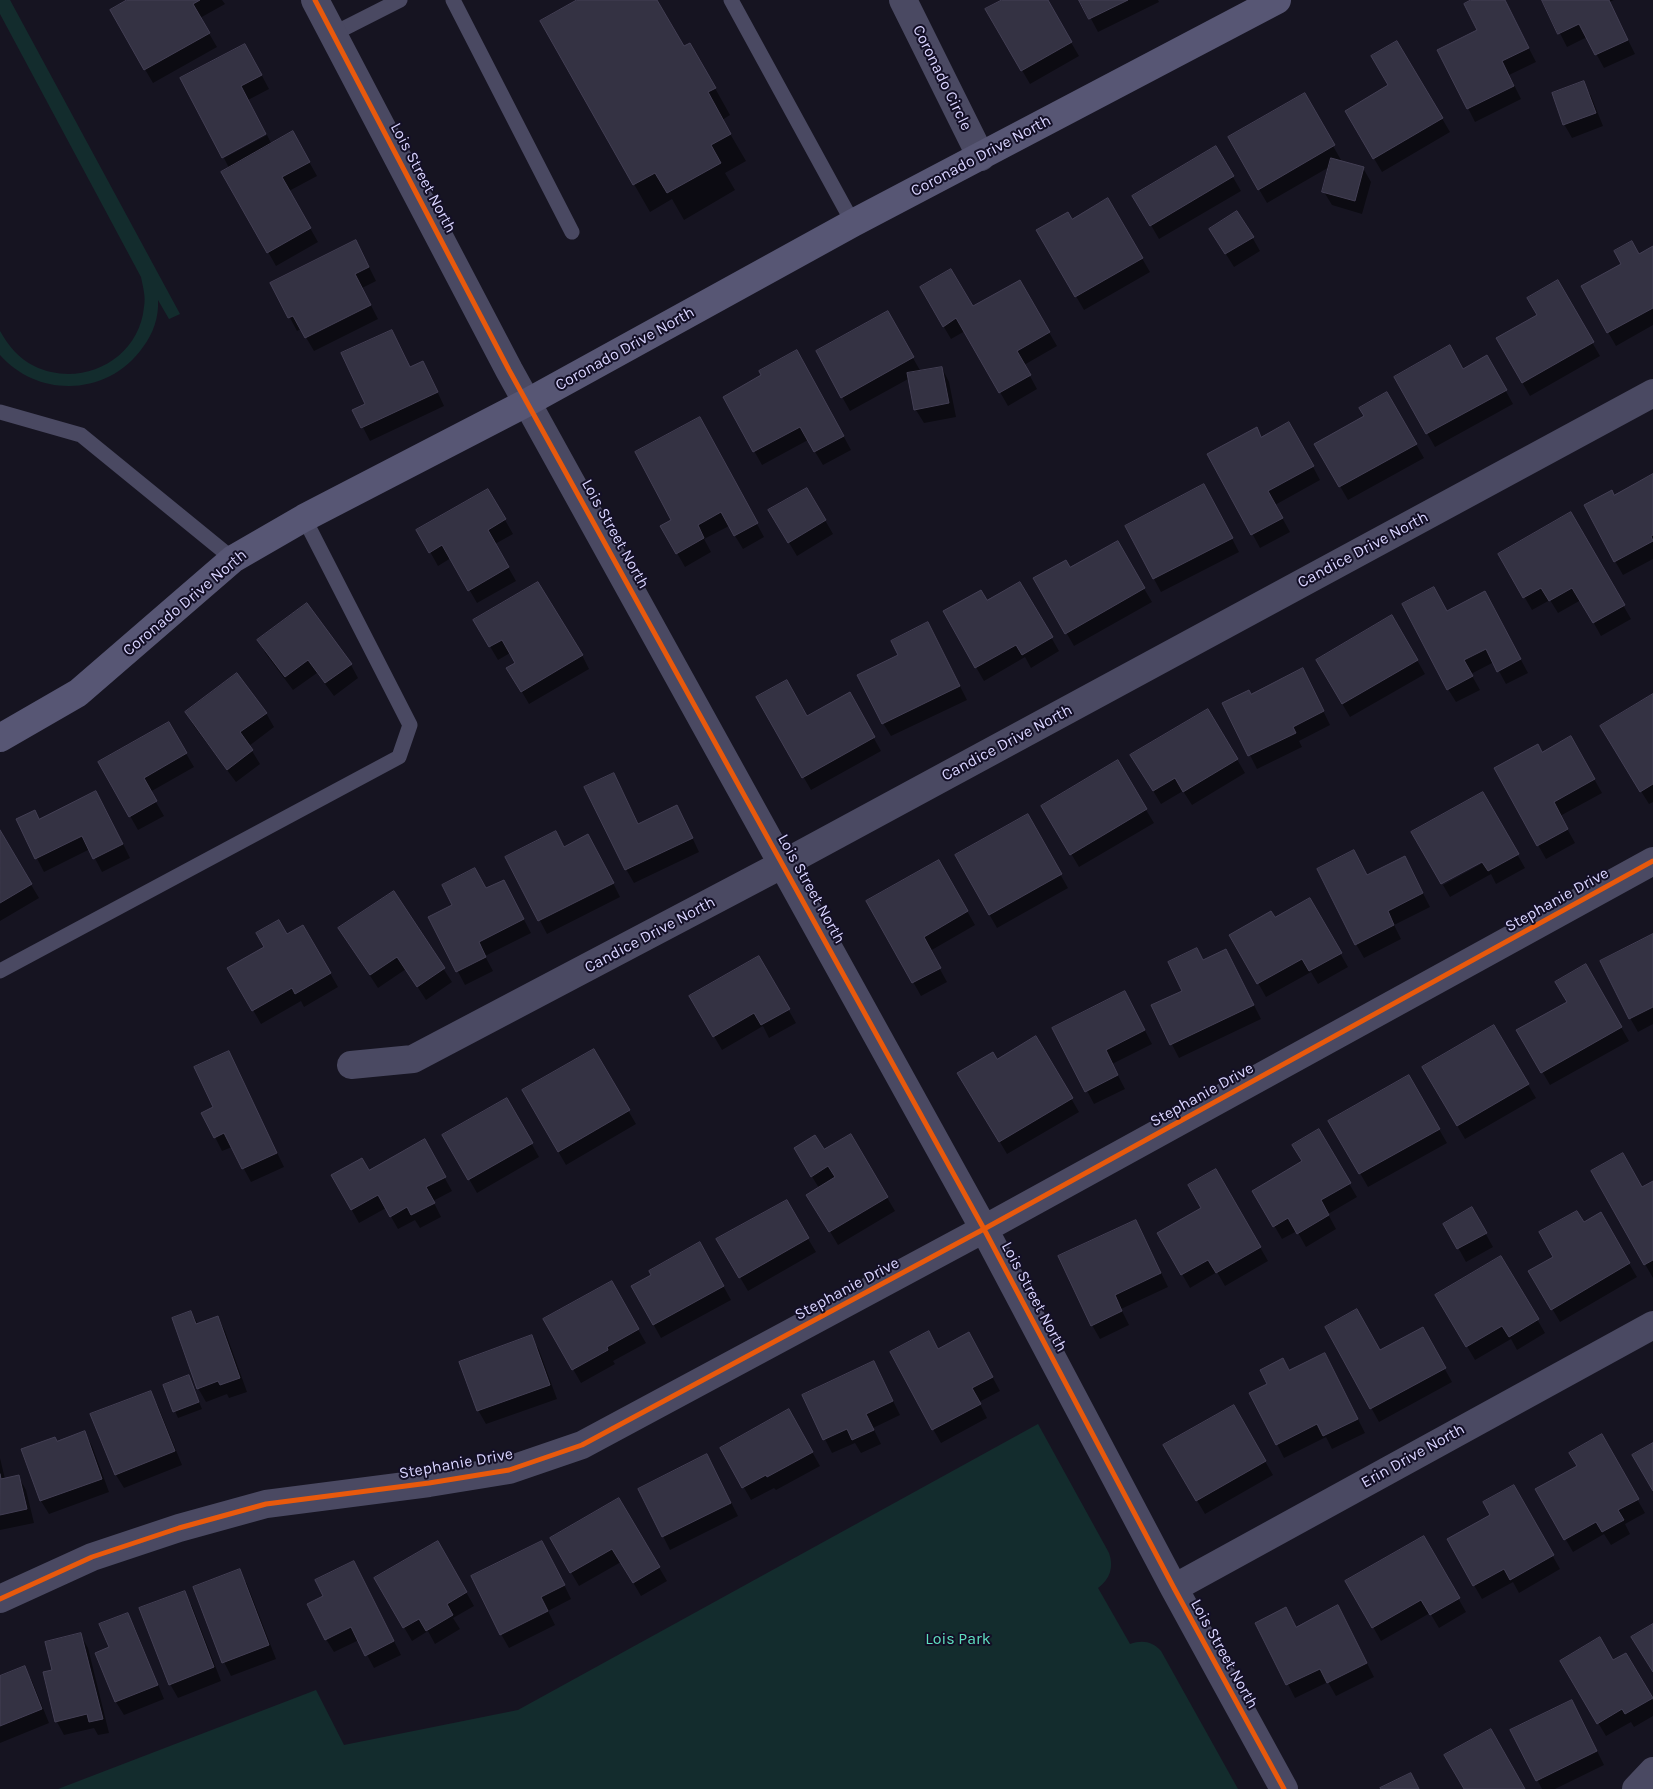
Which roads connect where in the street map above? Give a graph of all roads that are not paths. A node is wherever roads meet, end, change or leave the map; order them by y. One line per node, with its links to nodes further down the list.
1 (315, 0): 7 (street, Lois Street North)
2 (400, 0): 7 (lane)
3 (453, 0): 10 (lane)
4 (731, 0): 9 (lane)
5 (903, 0): 8 (street, Coronado Circle)
6 (1276, 0): 8 (street, Coronado Drive North)
7 (333, 34): 12 (street, Lois Street North)
8 (981, 157): 9 (street, Coronado Drive North)
9 (853, 223): 12 (street, Coronado Drive North)
10 (572, 232)
11 (1653, 393): 18 (street, Candice Drive North)
12 (528, 402): 14 (street, Coronado Drive North); 18 (street, Lois Street North)
13 (0, 412): 15 (lane)
14 (304, 518): 15 (street, Coronado Drive North); 19 (lane)
15 (233, 559): 16 (street, Coronado Drive North)
16 (0, 738)
17 (1653, 861): 21 (street, Stephanie Drive)
18 (783, 864): 20 (street, Candice Drive North); 21 (street, Lois Street North)
19 (0, 971)
20 (351, 1065)
21 (984, 1229): 23 (street, Lois Street North); 24 (street, Stephanie Drive)
22 (1653, 1325): 23 (street, Erin Drive North)
23 (1174, 1588): 26 (street, Lois Street North)
24 (0, 1599)
25 (1653, 1771): 27 (street)
26 (1284, 1789)
27 (1636, 1789)

